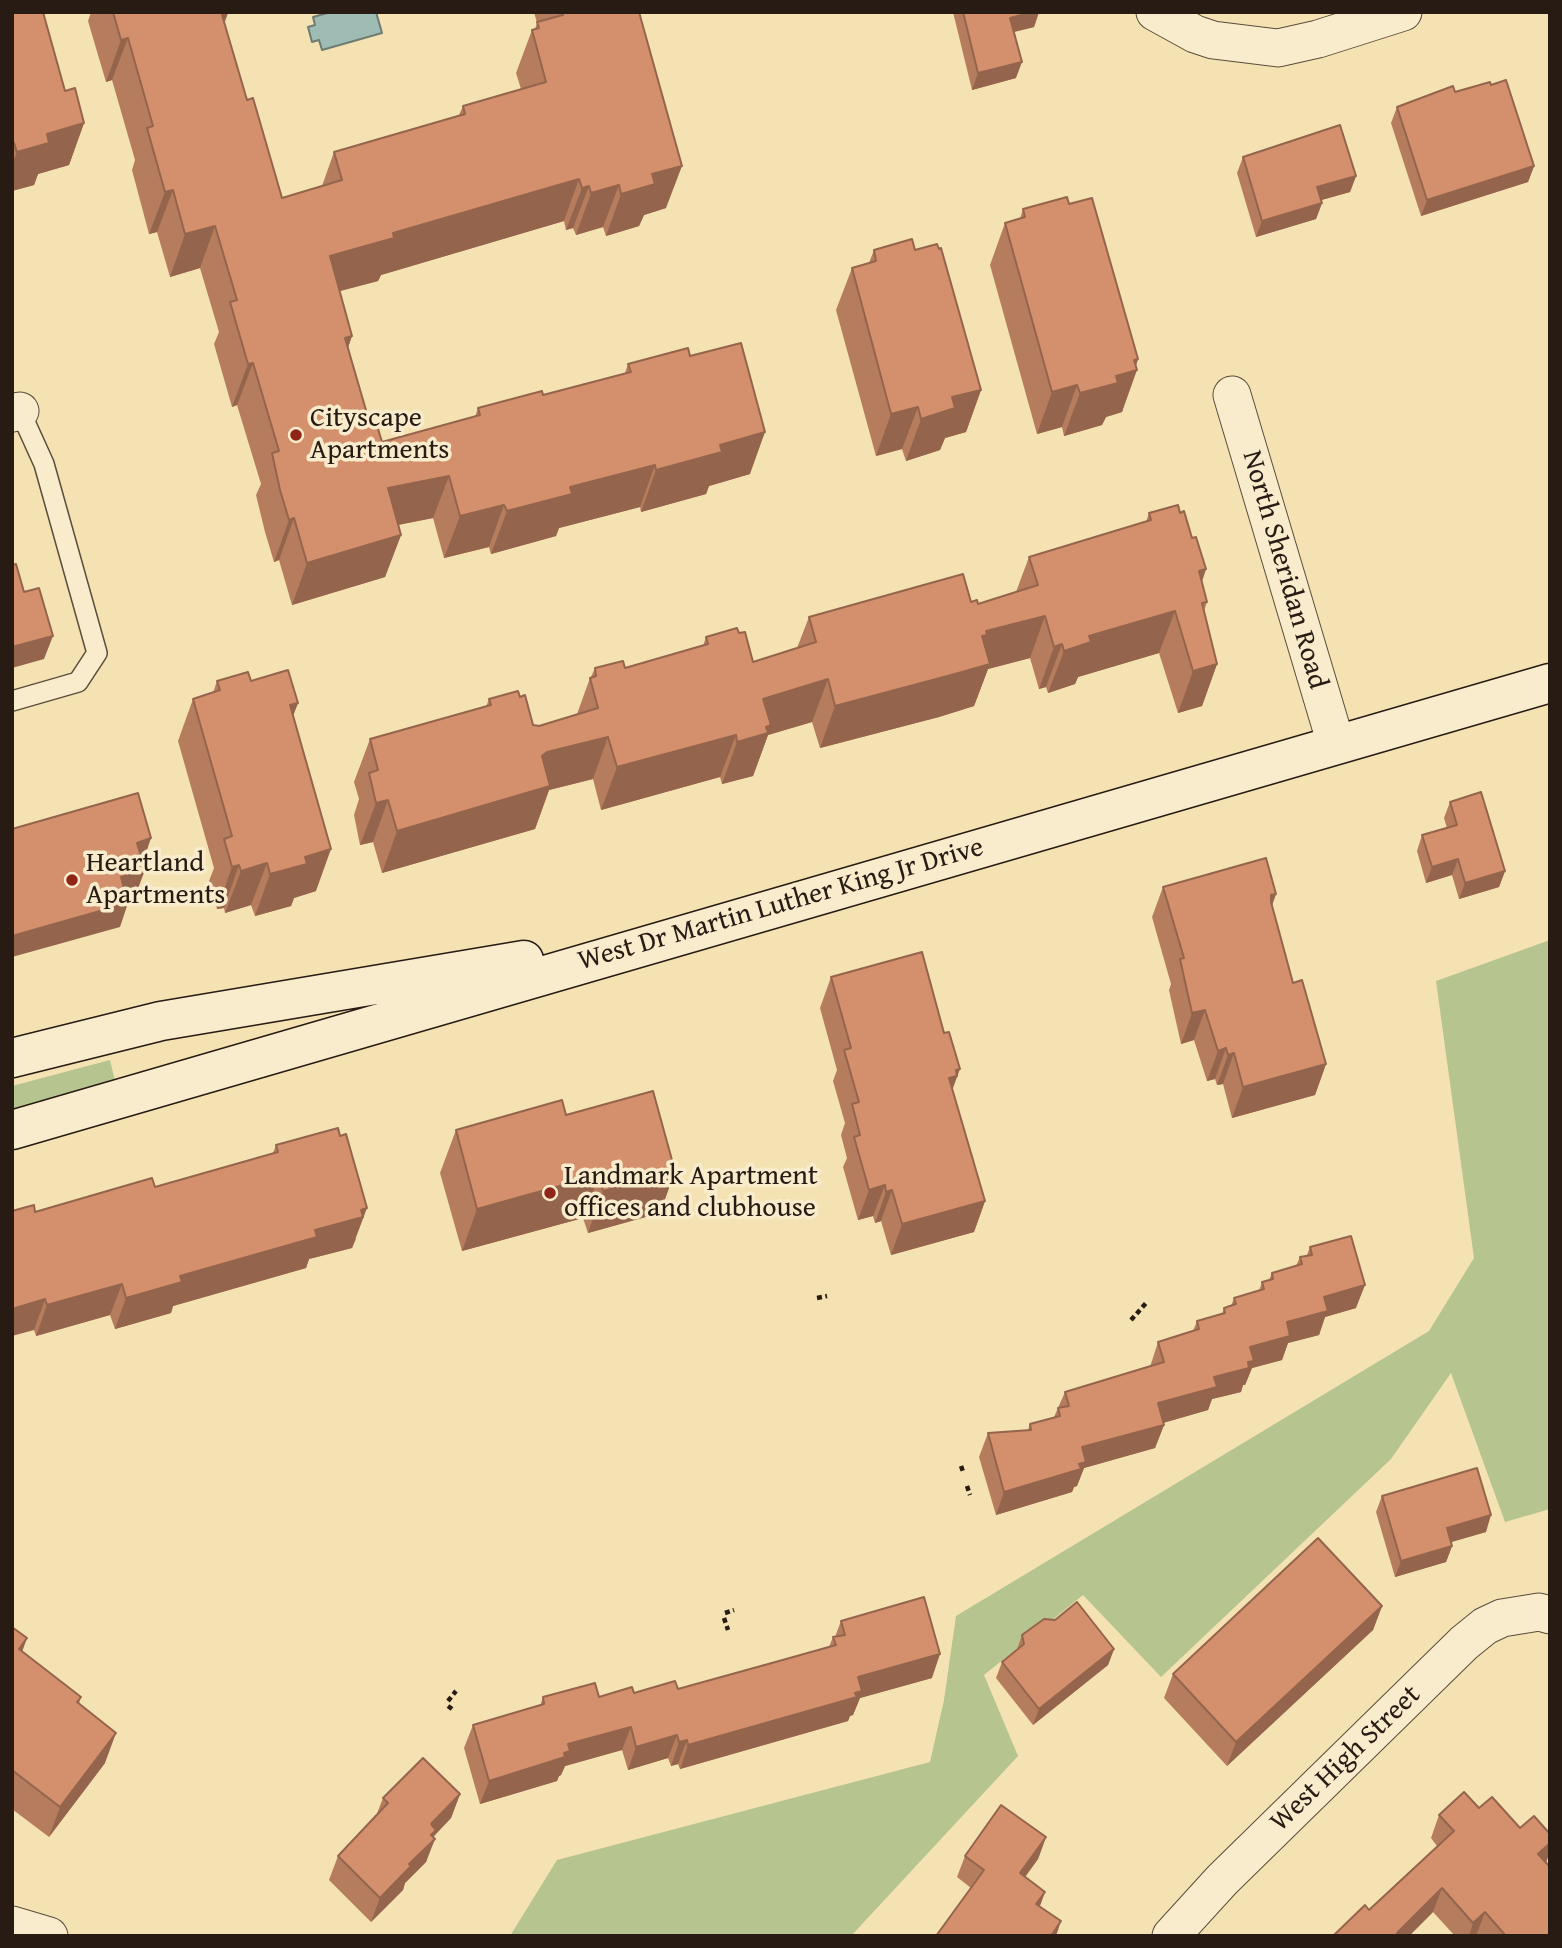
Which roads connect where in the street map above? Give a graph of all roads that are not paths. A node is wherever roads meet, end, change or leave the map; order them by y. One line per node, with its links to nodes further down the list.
1 (1155, 12): 2 (street)
2 (1403, 12)
3 (1232, 395): 7 (street, North Sheridan Road)
4 (16, 412): 6 (lane)
5 (1550, 683): 7 (main road, West Dr Martin Luther King Jr Drive)
6 (12, 701)
7 (1336, 744): 8 (main road, West Dr Martin Luther King Jr Drive)
8 (655, 942): 9 (main road); 10 (main road, West Dr Martin Luther King Jr Drive)
9 (12, 1058)
10 (12, 1130)
11 (1544, 1614): 14 (street, West High Street)
12 (12, 1925): 13 (street)
13 (49, 1936)
14 (1171, 1936)

